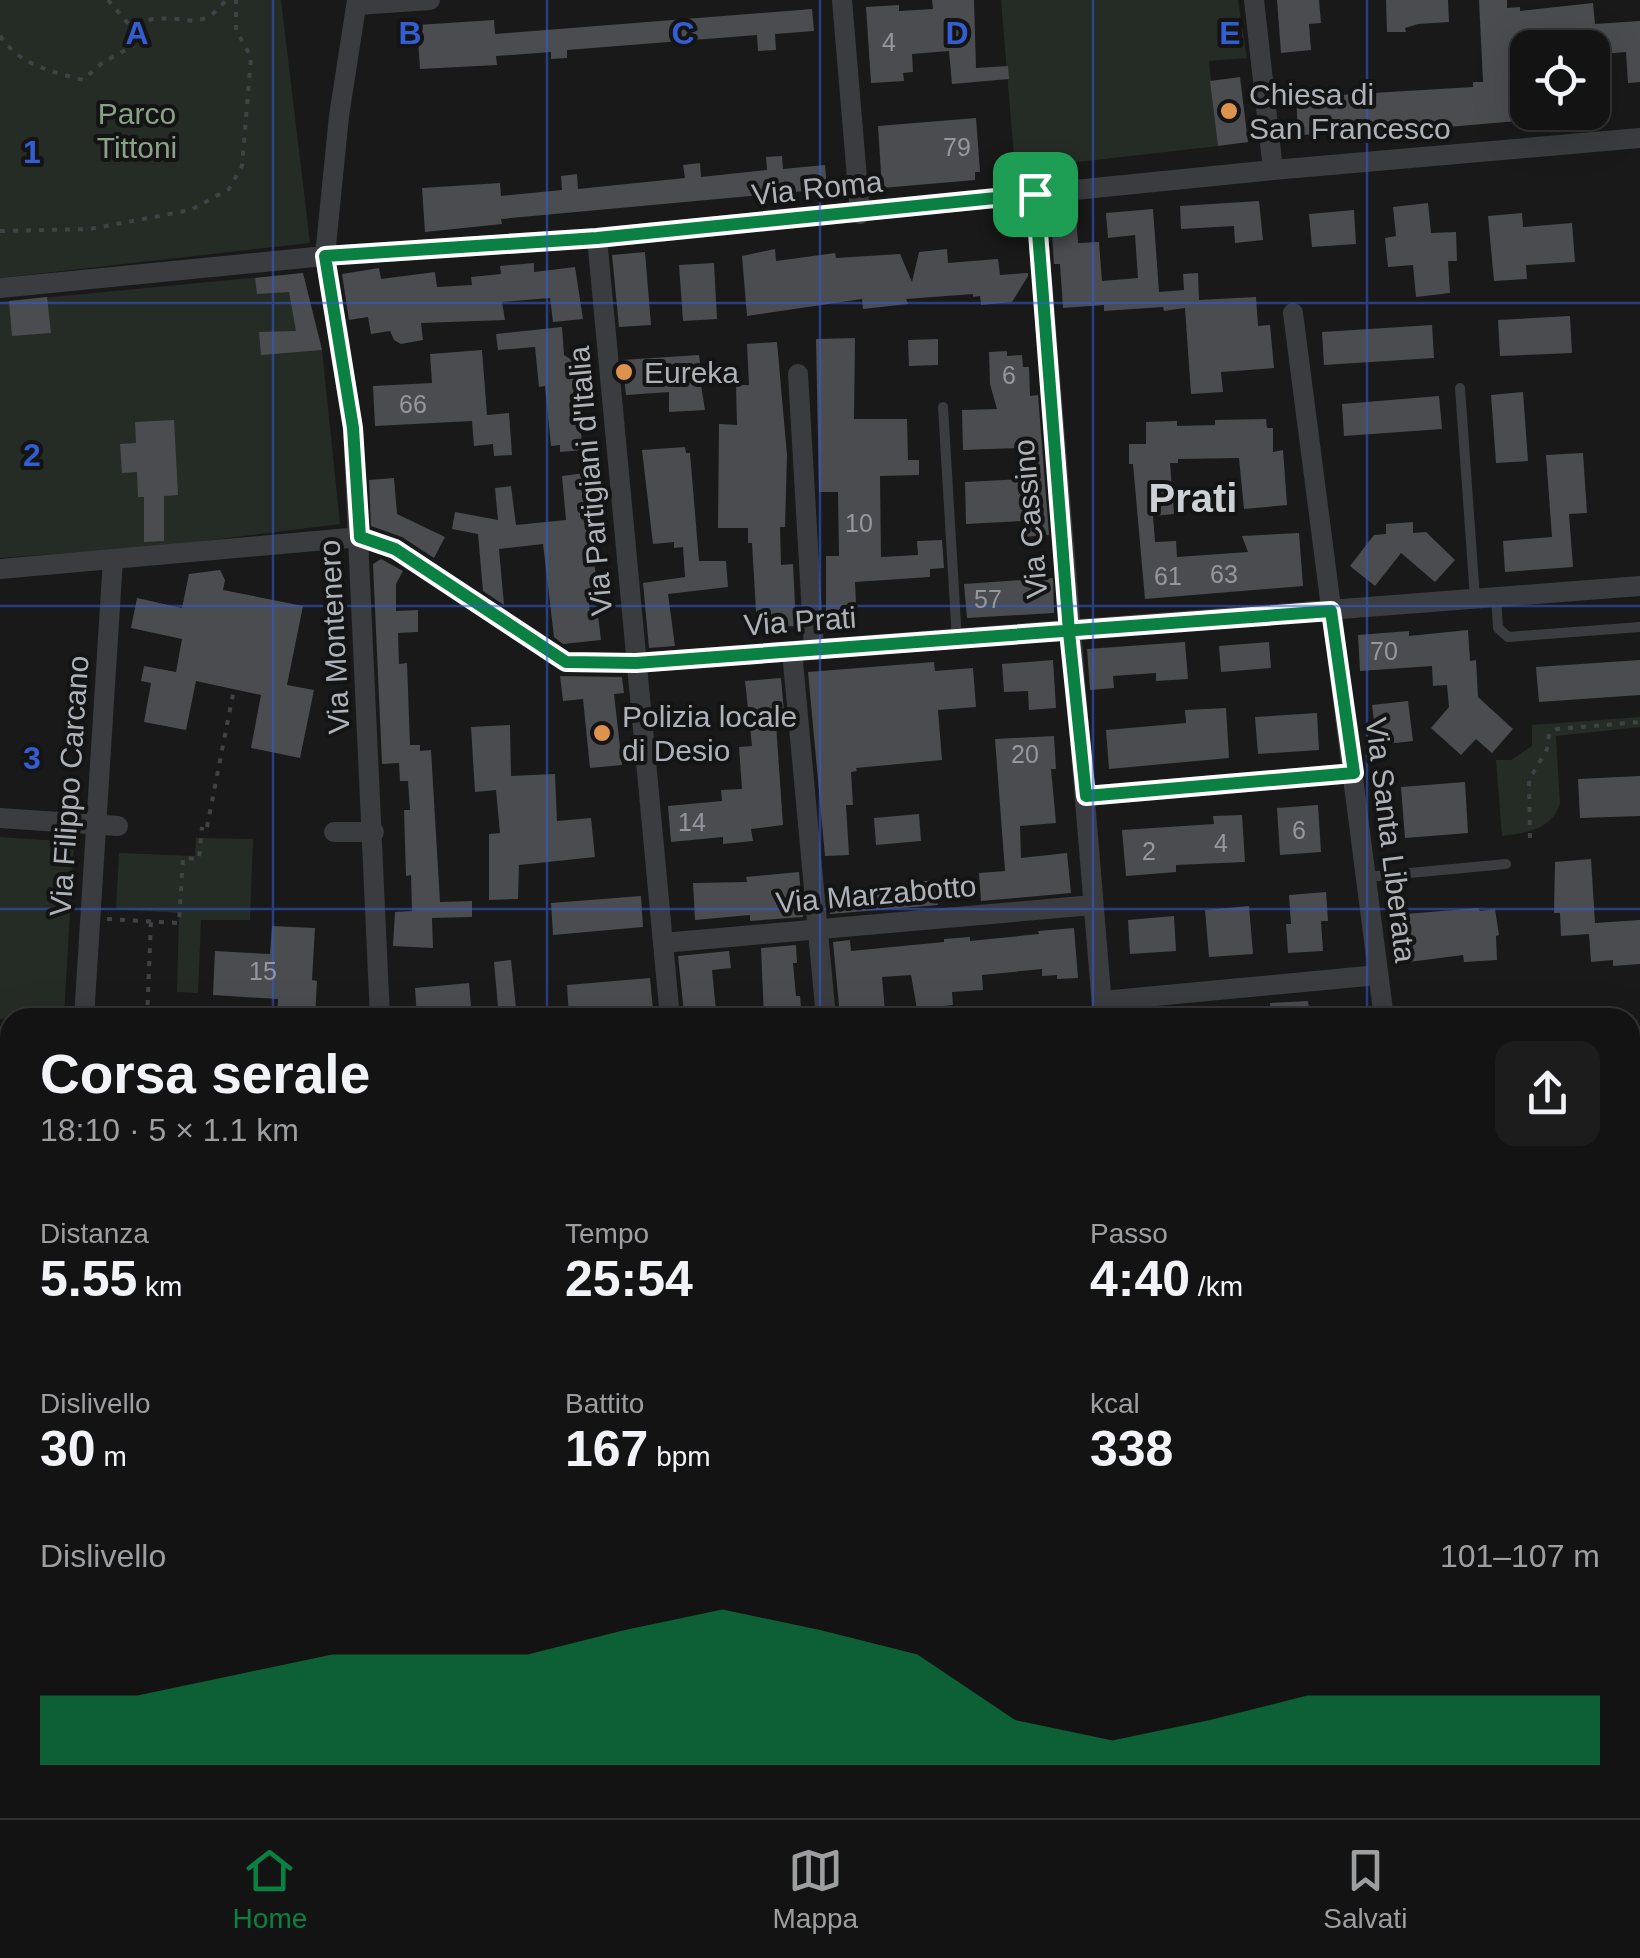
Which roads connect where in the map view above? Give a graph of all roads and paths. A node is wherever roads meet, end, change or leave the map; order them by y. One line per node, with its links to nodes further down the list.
1 (108, 0): 8 (path)
2 (226, 0): 8 (path)
3 (236, 0): 14 (path)
4 (430, 0): 7 (street)
5 (842, 0): 13 (street)
6 (1254, 0): 11 (street)
7 (357, 3): 16 (street, Via Montenero)
8 (131, 27): 9 (path)
9 (0, 36)
10 (1640, 138): 11 (street, Via Roma)
11 (1273, 170): 12 (street, Via Roma)
12 (1035, 194): 13 (street, Via Roma); 30 (street, Via Cassino)
13 (860, 214): 15 (street, Via Roma)
14 (0, 231)
15 (597, 238): 16 (street, Via Roma); 33 (street, Via Partigiani d'Italia)
16 (325, 256): 17 (street, Via Roma); 22 (street, Via Montenero)
17 (0, 288)
18 (1293, 313): 28 (street, Via Santa Liberata)
19 (798, 374): 32 (street)
20 (1460, 388): 27 (lane)
21 (943, 407): 31 (lane)
22 (360, 537): 23 (street, Via Prati); 33 (street, Via Prati); 41 (street, Via Montenero)
23 (113, 559): 24 (street, Via Prati); 39 (street, Via Filippo Carcano)
24 (0, 569)
25 (1640, 586): 26 (street, Via Prati)
26 (1496, 597): 27 (street, Via Prati); 29 (lane)
27 (1475, 600): 28 (street, Via Prati)
28 (1331, 611): 30 (street, Via Prati); 36 (street, Via Santa Liberata)
29 (1640, 627)
30 (1069, 632): 31 (street, Via Prati); 37 (street, Via Cassino)
31 (957, 640): 32 (street, Via Prati)
32 (803, 650): 33 (street, Via Prati); 48 (street)
33 (636, 663): 49 (street, Via Partigiani d'Italia)
34 (234, 689): 47 (path)
35 (1640, 722): 42 (path)
36 (1354, 773): 37 (street); 44 (street, Via Santa Liberata)
37 (1086, 796): 45 (street, Via Cassino)
38 (0, 818): 39 (street)
39 (108, 825): 46 (street, Via Filippo Carcano)
40 (334, 832): 41 (street)
41 (374, 832): 53 (street, Via Montenero)
42 (1530, 838)
43 (1506, 864): 44 (lane)
44 (1367, 877): 50 (street, Via Santa Liberata)
45 (1093, 905): 48 (street, Via Marzabotto); 56 (street, Via Cassino)
46 (91, 918): 47 (path); 51 (street, Via Filippo Carcano)
47 (151, 922): 52 (path)
48 (818, 928): 49 (street, Via Marzabotto); 55 (street)
49 (663, 943): 54 (street, Via Partigiani d'Italia)
50 (1378, 975): 57 (street); 58 (street, Via Santa Liberata)
51 (85, 1008)
52 (147, 1008)
53 (380, 1008)
54 (669, 1008)
55 (825, 1008)
56 (1102, 1008)
57 (1118, 1008)
58 (1383, 1008)

